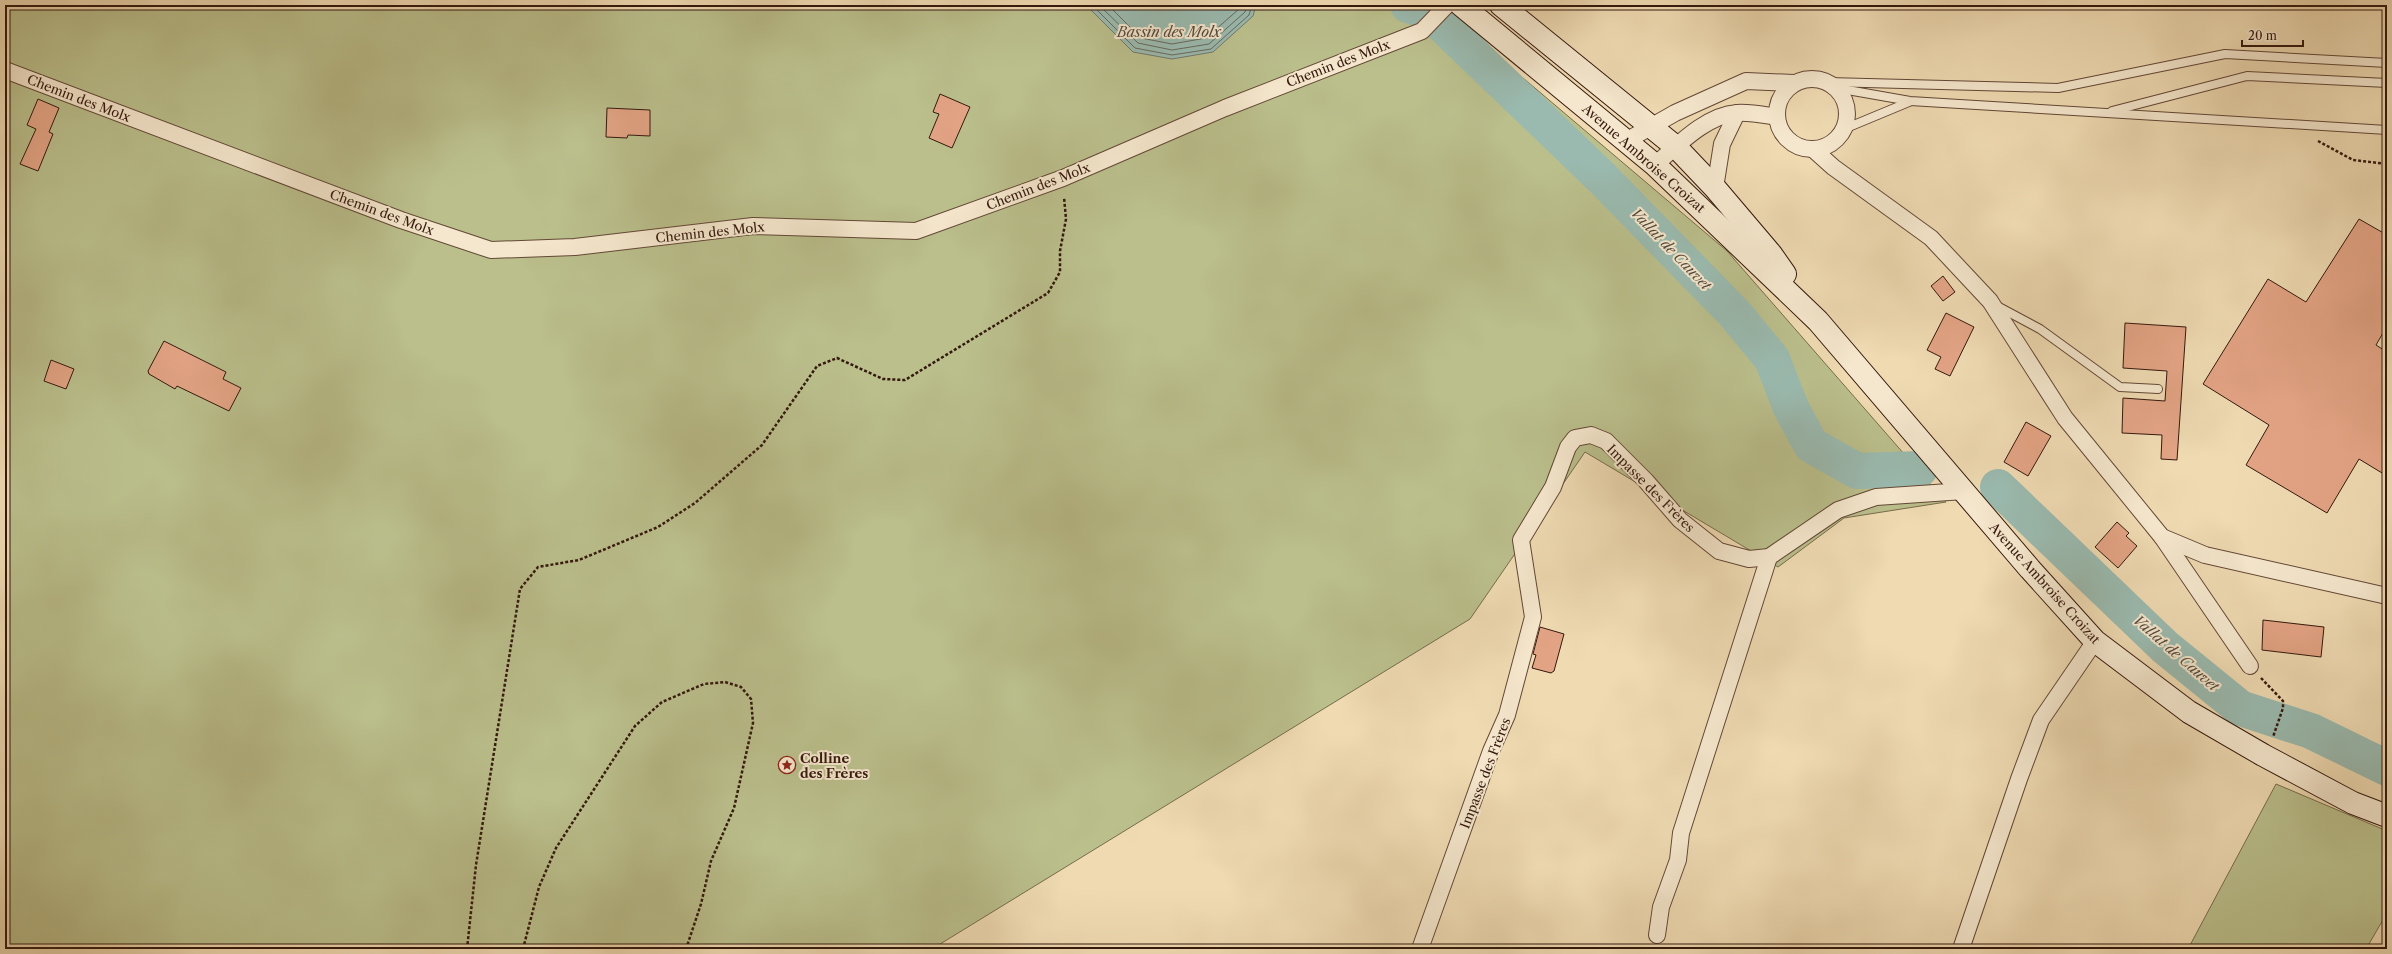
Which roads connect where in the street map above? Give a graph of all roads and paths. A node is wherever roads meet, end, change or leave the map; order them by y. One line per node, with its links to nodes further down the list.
1 (1501, 5): 12 (main road, Avenue Ambroise Croizat)
2 (1450, 7): 16 (main road, Avenue Ambroise Croizat); 21 (street, Chemin des Molx)
3 (2387, 63): 7 (lane)
4 (5, 70): 21 (street, Chemin des Molx)
5 (1794, 83): 7 (street); 11 (street); 12 (street)
6 (2387, 83): 9 (lane)
7 (1832, 84): 8 (lane); 13 (street)
8 (1910, 101): 9 (lane); 13 (lane)
9 (2105, 112): 14 (lane)
10 (1737, 113): 11 (street); 17 (street); 22 (street)
11 (1777, 117): 18 (street)
12 (1650, 125): 16 (street); 17 (main road, Avenue Ambroise Croizat)
13 (1844, 129): 18 (street)
14 (2387, 130)
15 (2313, 138): 19 (path)
16 (1626, 141): 20 (main road, Avenue Ambroise Croizat)
17 (1676, 147): 20 (street); 22 (main road, Avenue Ambroise Croizat)
18 (1813, 149): 23 (street)
19 (2387, 164)
20 (1655, 165): 24 (main road, Avenue Ambroise Croizat)
21 (1063, 178): 37 (path)
22 (1715, 188): 24 (main road, Avenue Ambroise Croizat)
23 (1990, 301): 25 (lane); 27 (street)
24 (1818, 321): 26 (main road, Avenue Ambroise Croizat)
25 (2158, 389)
26 (1964, 491): 28 (street, Impasse des Frères); 30 (main road, Avenue Ambroise Croizat)
27 (2162, 537): 29 (street); 31 (street)
28 (1769, 557): 36 (street); 40 (street, Impasse des Frères)
29 (2387, 596)
30 (2095, 641): 35 (main road, Avenue Ambroise Croizat); 41 (street)
31 (2250, 666): 33 (path)
32 (2266, 736): 33 (path)
33 (2272, 739): 34 (path)
34 (2278, 743)
35 (2387, 816)
36 (1657, 935)
37 (467, 949)
38 (523, 949): 39 (path)
39 (686, 949)
40 (1420, 949)
41 (1961, 949)

